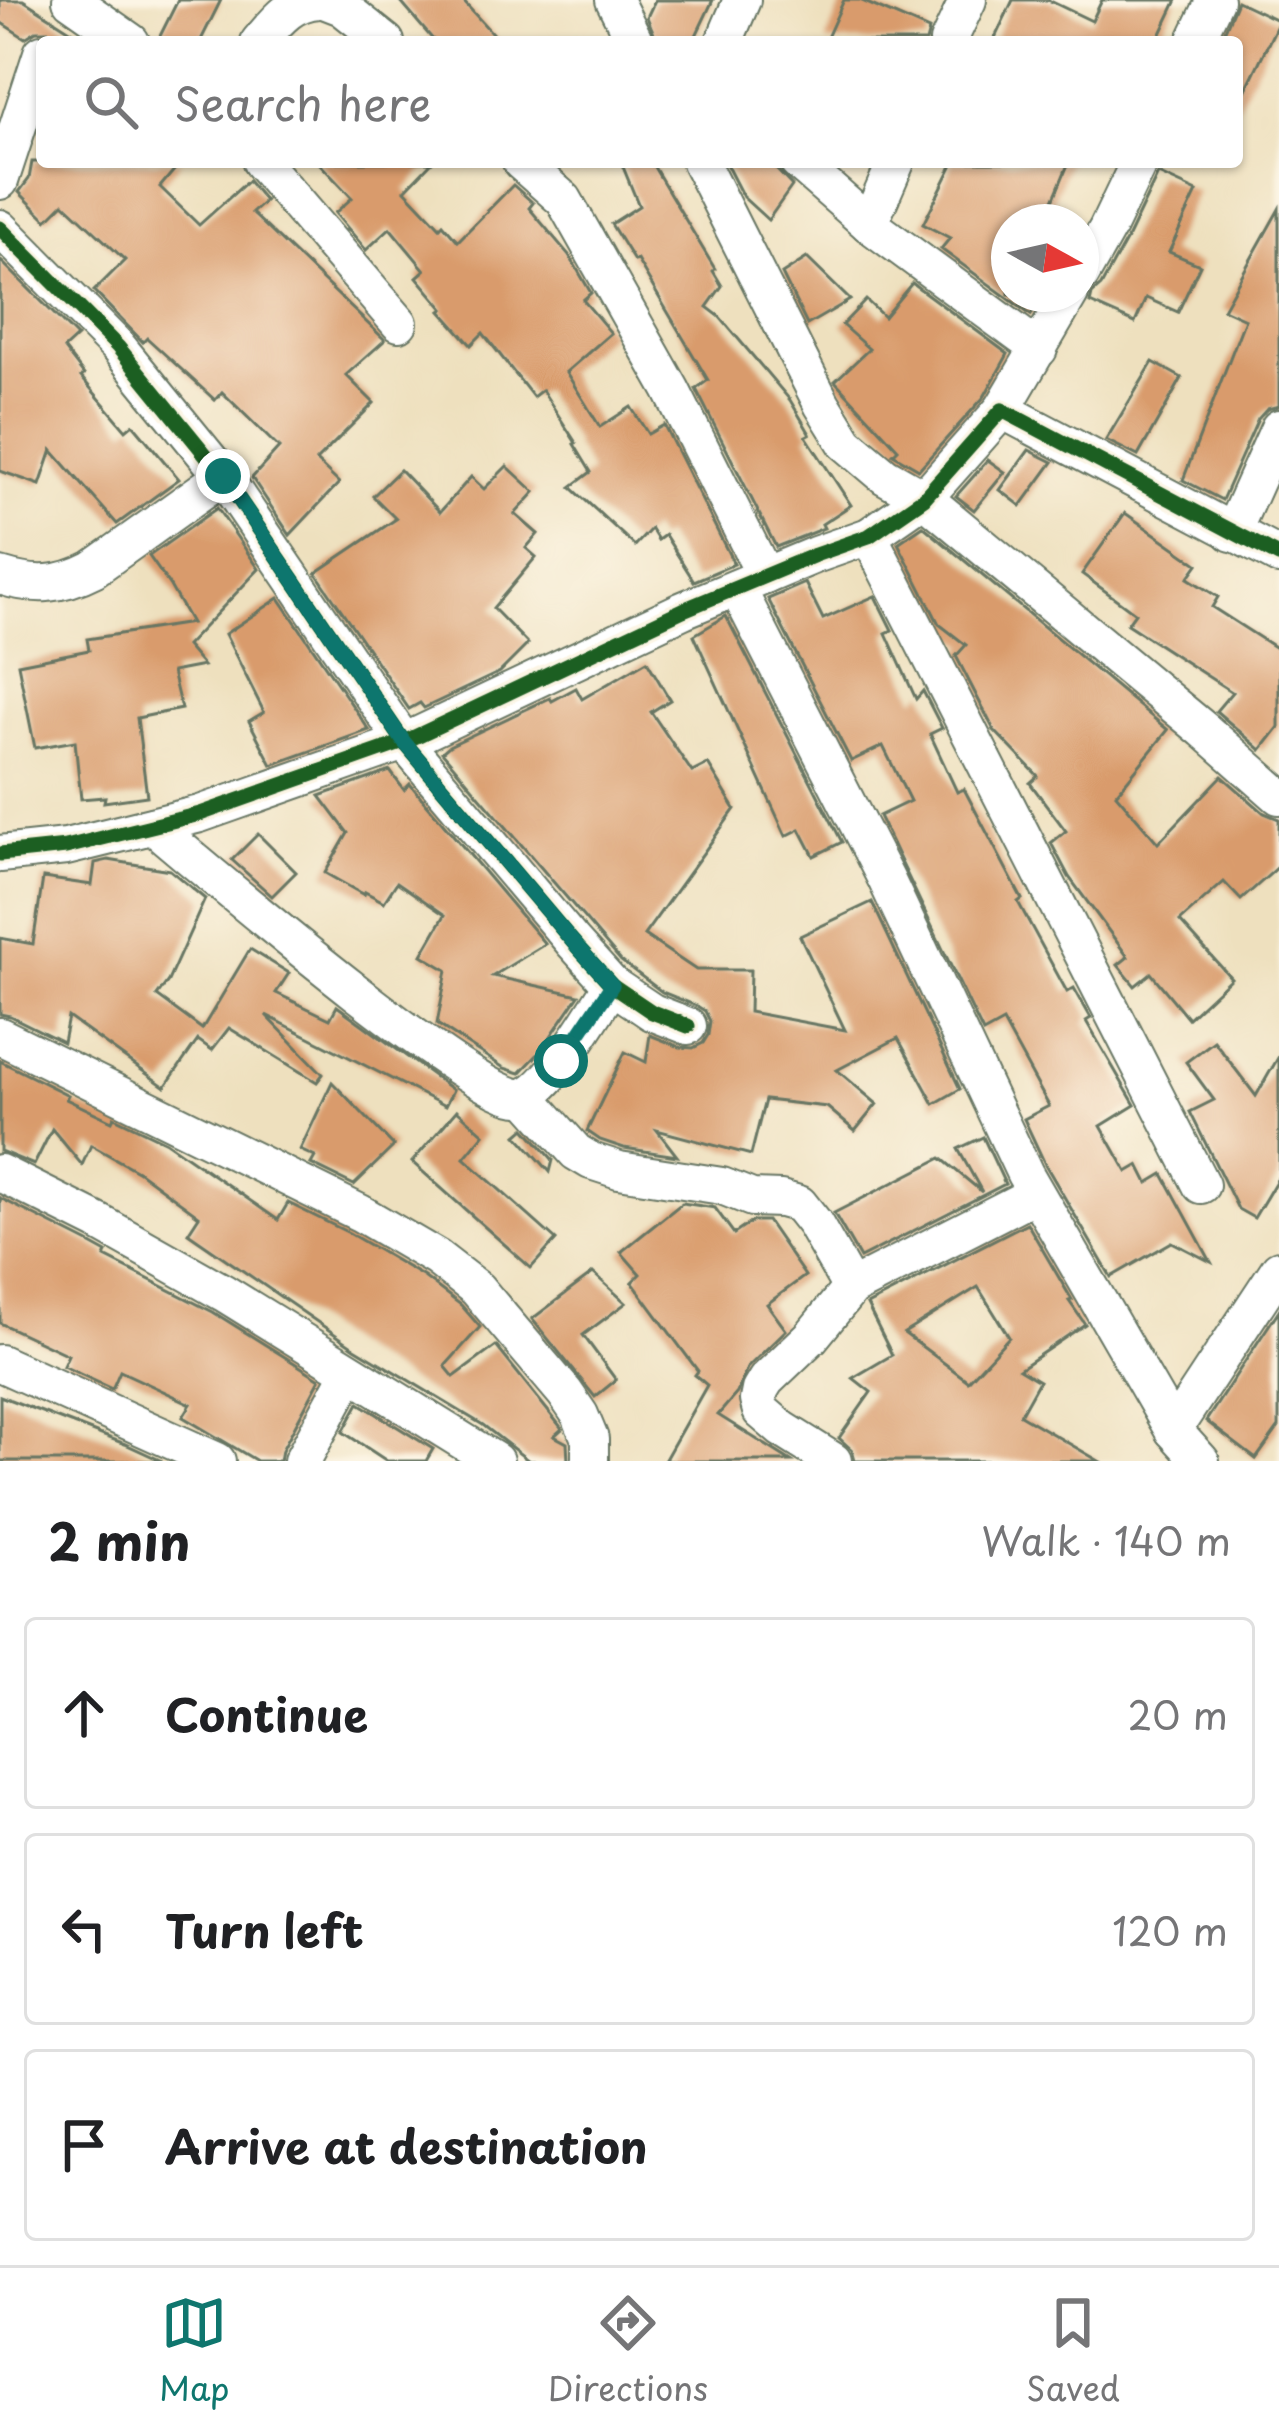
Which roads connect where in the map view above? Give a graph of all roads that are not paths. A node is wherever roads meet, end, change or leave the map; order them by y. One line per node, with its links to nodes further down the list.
1 (60, 0): 8 (street)
2 (71, 0): 9 (street)
3 (321, 0): 10 (street); 11 (street)
4 (614, 0): 12 (street)
5 (742, 0): 13 (street)
6 (968, 0): 14 (street)
7 (1215, 0): 15 (street)
8 (48, 36)
9 (122, 36)
10 (264, 36)
11 (378, 36)
12 (632, 36)
13 (727, 36)
14 (951, 36)
15 (1198, 36)
16 (36, 71): 23 (street)
17 (266, 168): 28 (street)
18 (528, 168): 38 (street)
19 (703, 168): 33 (street)
20 (805, 168): 24 (street)
21 (893, 168): 24 (street)
22 (1136, 168): 26 (street)
23 (0, 181)
24 (869, 224): 29 (street)
25 (0, 227): 32 (street)
26 (1099, 243)
27 (1060, 312): 29 (street)
28 (399, 323)
29 (1039, 349): 30 (street)
30 (1002, 410): 33 (street); 34 (street)
31 (1279, 428): 34 (street)
32 (223, 476): 37 (street); 39 (street)
33 (924, 498): 35 (street); 40 (street)
34 (1232, 533): 36 (street)
35 (868, 536): 38 (street); 48 (street)
36 (1279, 556)
37 (0, 576)
38 (751, 582): 39 (street); 49 (street)
39 (404, 742): 41 (street); 43 (street)
40 (1279, 796)
41 (153, 826): 42 (street); 46 (street)
42 (0, 854)
43 (612, 985): 44 (street); 46 (street)
44 (688, 1026)
45 (0, 1036): 59 (street)
46 (526, 1096): 51 (street)
47 (0, 1173): 53 (street)
48 (1201, 1185)
49 (1035, 1194): 51 (street); 54 (street)
50 (1279, 1269): 54 (street)
51 (851, 1288): 60 (street)
52 (0, 1364): 56 (street)
53 (350, 1372): 57 (street); 58 (street)
54 (1173, 1430): 55 (street)
55 (1199, 1460)
56 (217, 1461)
57 (302, 1461)
58 (495, 1461)
59 (590, 1461)
60 (832, 1461)

